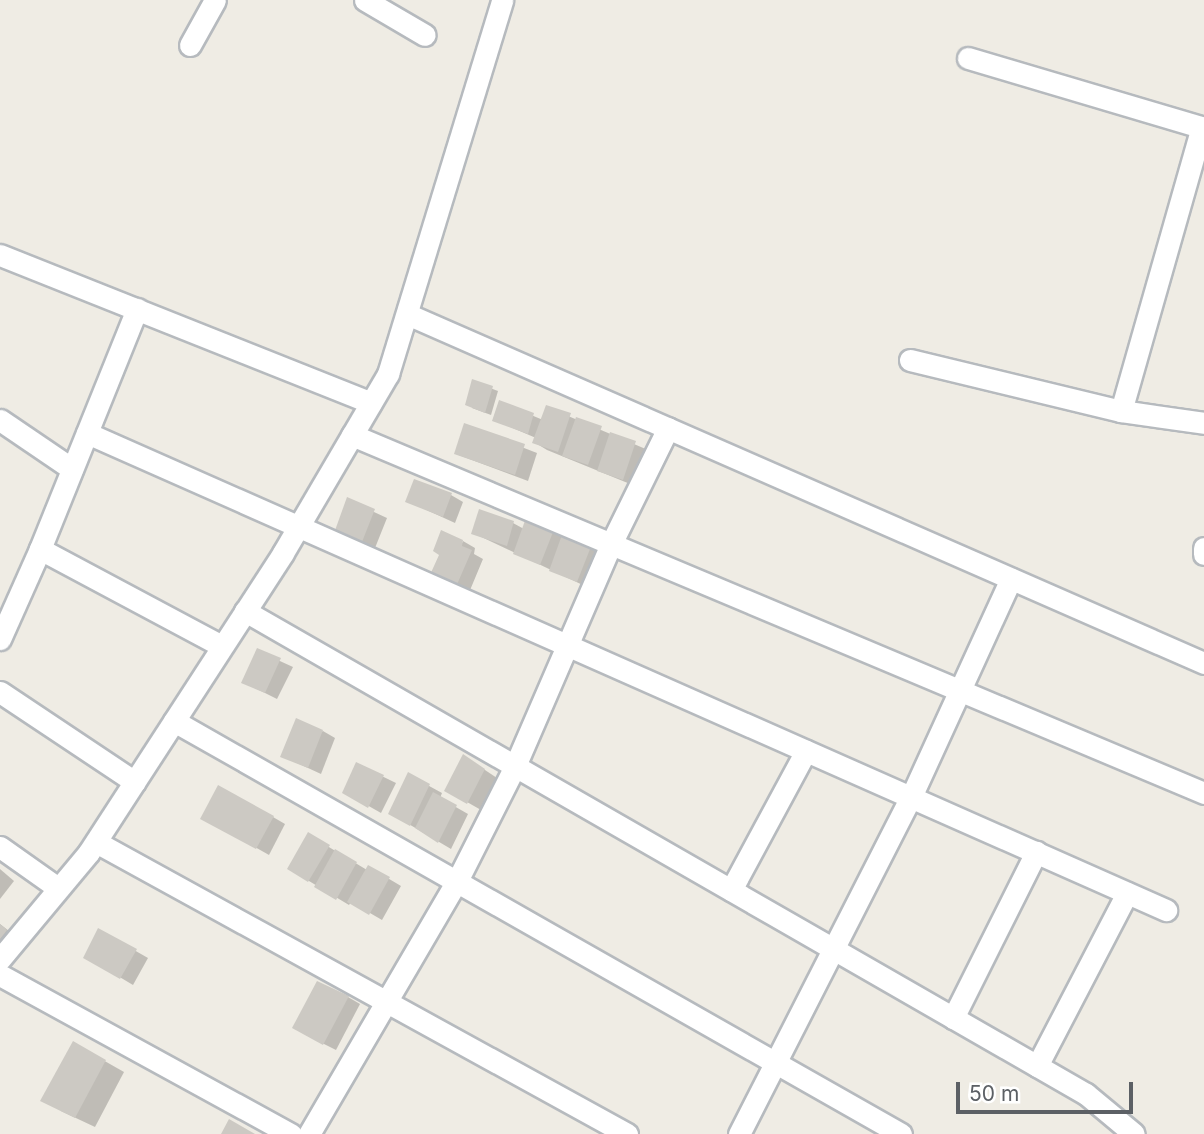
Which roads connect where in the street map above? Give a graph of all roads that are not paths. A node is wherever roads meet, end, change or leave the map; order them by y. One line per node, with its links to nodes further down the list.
1 (215, 0): 5 (street)
2 (365, 0): 4 (street)
3 (502, 0): 10 (street)
4 (425, 35)
5 (190, 45)
6 (968, 58): 7 (street)
7 (1203, 128): 13 (street)
8 (0, 255): 9 (street)
9 (137, 309): 12 (street); 17 (street)
10 (407, 314): 12 (street); 16 (street)
11 (910, 360): 13 (street)
12 (371, 403): 18 (street)
13 (1121, 411): 15 (street)
14 (0, 420): 19 (street)
15 (1204, 423)
16 (667, 428): 21 (street); 25 (street)
17 (87, 433): 19 (street); 20 (street)
18 (352, 435): 20 (street); 21 (street)
19 (72, 469): 23 (street)
20 (298, 526): 26 (street); 28 (street)
21 (611, 544): 28 (street); 31 (street)
22 (1204, 548): 24 (street)
23 (40, 549): 27 (street); 29 (street)
24 (1204, 554)
25 (1011, 579): 30 (street); 31 (street)
26 (245, 611): 29 (street); 35 (street)
27 (0, 639)
28 (567, 645): 34 (street); 35 (street)
29 (222, 646): 33 (street)
30 (1204, 663)
31 (958, 690): 37 (street); 38 (street)
32 (0, 692): 36 (street)
33 (174, 721): 36 (street); 42 (street)
34 (806, 751): 38 (street); 44 (street)
35 (514, 766): 42 (street); 44 (street)
36 (135, 782): 39 (street)
37 (1204, 793)
38 (911, 797): 41 (street); 47 (street)
39 (96, 842): 43 (street); 50 (street)
40 (0, 848): 43 (street)
41 (1036, 852): 45 (street); 51 (street)
42 (457, 881): 50 (street); 52 (street)
43 (58, 888): 48 (street)
44 (731, 890): 47 (street)
45 (1127, 892): 46 (street); 53 (street)
46 (1166, 910)
47 (835, 950): 51 (street); 52 (street)
48 (0, 959)
49 (0, 975): 54 (street)
50 (384, 1001): 55 (street); 56 (street)
51 (953, 1018): 53 (street)
52 (775, 1061): 57 (street); 58 (street)
53 (1037, 1066): 59 (street)
54 (290, 1134)
55 (309, 1134)
56 (627, 1134)
57 (739, 1134)
58 (901, 1134)
59 (1134, 1134)

